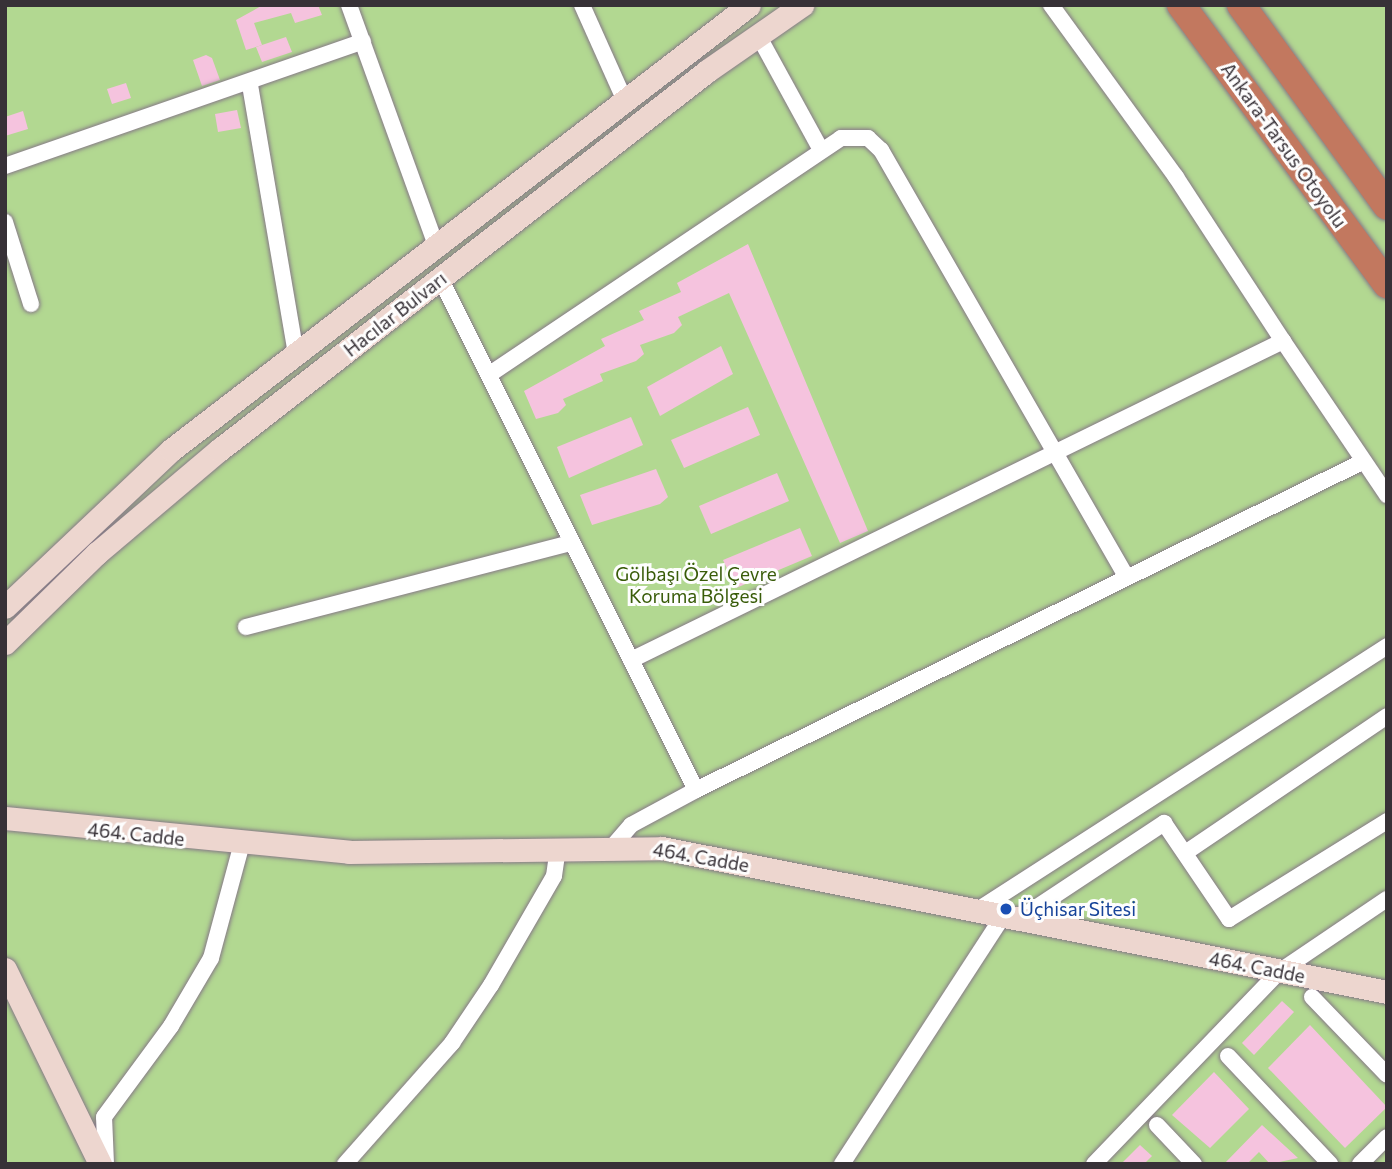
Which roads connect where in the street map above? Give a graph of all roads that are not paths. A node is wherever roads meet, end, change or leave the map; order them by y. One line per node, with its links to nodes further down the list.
1 (349, 5): 9 (street)
2 (582, 5): 11 (street)
3 (749, 5): 11 (main road, Hacılar Bulvarı)
4 (802, 5): 8 (main road, Hacılar Bulvarı)
5 (1052, 5): 20 (street)
6 (1181, 5): 18 (highway, Ankara-Tarsus Otoyolu)
7 (1241, 5): 14 (highway)
8 (758, 35): 12 (street); 17 (main road, Hacılar Bulvarı)
9 (363, 41): 10 (street); 16 (street)
10 (250, 85): 13 (street); 21 (street)
11 (624, 99): 16 (main road, Hacılar Bulvarı)
12 (821, 150): 22 (street); 23 (street)
13 (5, 166)
14 (1387, 206)
15 (5, 222): 19 (street)
16 (436, 245): 21 (main road, Hacılar Bulvarı)
17 (441, 280): 22 (street); 30 (main road, Hacılar Bulvarı)
18 (1387, 284)
19 (31, 304)
20 (1283, 341): 23 (street); 24 (street)
21 (296, 354): 28 (main road, Hacılar Bulvarı)
22 (490, 373): 26 (street)
23 (1057, 457): 27 (street); 32 (street)
24 (1360, 463): 25 (street); 27 (street)
25 (1387, 495)
26 (571, 543): 29 (street); 32 (street)
27 (1125, 576): 34 (street)
28 (5, 607)
29 (246, 626)
30 (5, 643)
31 (1387, 646): 42 (street)
32 (631, 660): 34 (street)
33 (1387, 716): 40 (street)
34 (696, 790): 38 (street)
35 (5, 818): 37 (main road, 464. Cadde)
36 (1387, 821): 40 (street)
37 (242, 844): 39 (main road, 464. Cadde); 53 (street)
38 (613, 846): 39 (main road, 464. Cadde); 42 (main road, 464. Cadde)
39 (558, 849): 54 (street)
40 (1185, 853): 43 (street)
41 (1387, 899): 45 (street)
42 (973, 913): 43 (main road, 464. Cadde)
43 (1009, 920): 45 (main road, 464. Cadde); 55 (street)
44 (5, 969): 52 (main road)
45 (1279, 972): 46 (main road, 464. Cadde); 56 (street)
46 (1387, 992)
47 (1311, 997): 49 (street)
48 (1227, 1056): 58 (street)
49 (1387, 1075)
50 (1157, 1125): 57 (street)
51 (1387, 1137): 59 (street)
52 (100, 1164)
53 (106, 1164)
54 (345, 1164)
55 (842, 1164)
56 (1094, 1164)
57 (1194, 1164)
58 (1330, 1164)
59 (1360, 1164)

